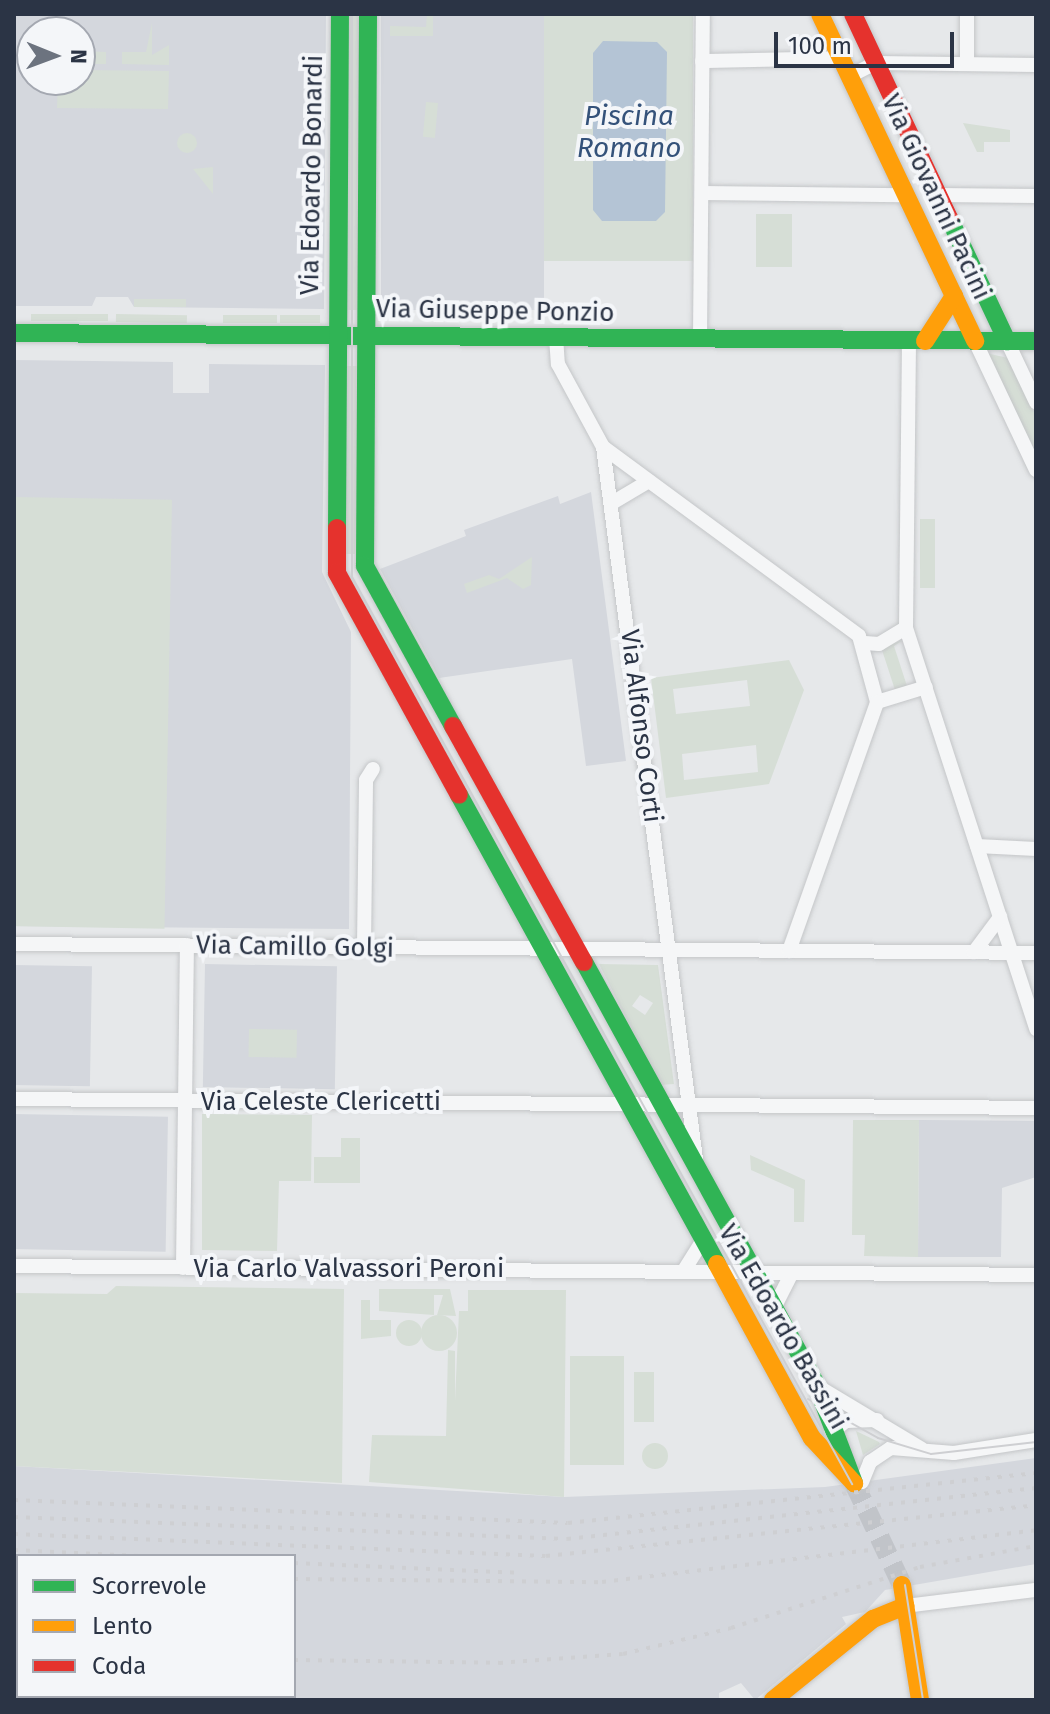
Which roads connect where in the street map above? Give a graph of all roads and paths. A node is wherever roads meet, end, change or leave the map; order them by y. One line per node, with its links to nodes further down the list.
1 (340, 14): 20 (street, Via Edoardo Bonardi)
2 (368, 14): 19 (street, Via Edoardo Bonardi)
3 (703, 14): 8 (street)
4 (820, 14): 7 (street, Via Giovanni Pacini)
5 (853, 14): 9 (street, Via Giovanni Pacini)
6 (967, 14): 10 (street)
7 (841, 58): 8 (street); 12 (street, Via Giovanni Pacini)
8 (702, 61): 13 (street)
9 (876, 63): 10 (street); 12 (street, Via Giovanni Pacini); 15 (street, Via Giovanni Pacini)
10 (967, 64): 11 (street)
11 (1036, 65)
12 (850, 76): 14 (street, Via Giovanni Pacini)
13 (702, 193): 14 (street); 22 (street)
14 (905, 195): 17 (street, Via Giovanni Pacini)
15 (938, 195): 16 (street); 25 (street, Via Giovanni Pacini)
16 (1036, 196)
17 (954, 296): 23 (street); 24 (street, Via Giovanni Pacini)
18 (14, 333): 20 (street, Via Giuseppe Ponzio)
19 (366, 335): 20 (street, Via Giuseppe Ponzio); 21 (street, Via Giuseppe Ponzio); 34 (street, Via Edoardo Bassini)
20 (337, 336): 35 (street, Via Edoardo Bassini)
21 (556, 337): 22 (street, Via Giuseppe Ponzio); 30 (street, Via Alfonso Corti)
22 (700, 338): 23 (street, Via Giuseppe Ponzio)
23 (917, 341): 24 (street, Via Giuseppe Ponzio); 36 (street)
24 (975, 341): 25 (street, Via Giovanni Pacini); 31 (street, Via Giovanni Pacini)
25 (1007, 341): 26 (street); 28 (street, Via Giovanni Pacini)
26 (1036, 341)
27 (1036, 366): 28 (street)
28 (1027, 383): 29 (street, Via Giovanni Pacini)
29 (1036, 402)
30 (603, 447): 32 (street); 33 (street, Via Alfonso Corti)
31 (1036, 470)
32 (649, 481): 33 (street); 37 (street)
33 (612, 503): 51 (street, Via Alfonso Corti)
34 (365, 566): 35 (street); 38 (street, Via Edoardo Bassini)
35 (337, 573): 40 (street, Via Edoardo Bassini)
36 (906, 628): 37 (street); 39 (street)
37 (865, 643): 41 (street)
38 (423, 675): 40 (street); 50 (street, Via Edoardo Bassini)
39 (926, 687): 41 (street); 43 (street)
40 (396, 688): 49 (street, Via Edoardo Bassini)
41 (877, 702): 52 (street)
42 (373, 769): 48 (street)
43 (977, 846): 44 (street); 45 (street)
44 (1036, 849)
45 (1000, 917): 53 (street); 54 (street)
46 (14, 944): 47 (street, Via Camillo Golgi)
47 (187, 945): 48 (street, Via Camillo Golgi); 58 (street)
48 (364, 947): 49 (street, Via Camillo Golgi)
49 (541, 949): 50 (street, Via Camillo Golgi); 59 (street, Via Edoardo Bassini)
50 (576, 949): 51 (street); 60 (street, Via Edoardo Bassini)
51 (669, 950): 52 (street); 61 (street, Via Edoardo Bassini)
52 (789, 951): 53 (street)
53 (974, 952): 54 (street)
54 (1012, 953): 55 (street); 56 (street)
55 (1036, 953)
56 (1036, 1029)
57 (14, 1099): 58 (street, Via Celeste Clericetti)
58 (185, 1101): 59 (street, Via Celeste Clericetti); 66 (street)
59 (628, 1104): 60 (street); 64 (street, Via Edoardo Bassini)
60 (662, 1104): 61 (street); 63 (street, Via Edoardo Bassini)
61 (689, 1105): 62 (street); 63 (street, Via Edoardo Bassini)
62 (1036, 1108)
63 (697, 1168): 69 (street, Via Edoardo Bassini)
64 (703, 1240): 67 (street); 68 (street, Via Edoardo Bassini)
65 (14, 1266): 66 (street, Via Carlo Valvassori Peroni)
66 (183, 1268): 67 (street, Via Carlo Valvassori Peroni)
67 (683, 1272): 68 (street, Via Carlo Valvassori Peroni)
68 (721, 1272): 69 (street, Via Carlo Valvassori Peroni); 78 (street, Via Edoardo Bassini)
69 (755, 1273): 70 (street, Via Carlo Valvassori Peroni); 72 (street, Via Edoardo Bassini)
70 (792, 1273): 71 (street, Via Carlo Valvassori Peroni); 72 (street, Via Edoardo Bassini)
71 (1036, 1275)
72 (774, 1308): 73 (street, Via Edoardo Bassini)
73 (817, 1386): 74 (street); 75 (street, Via Edoardo Bassini)
74 (881, 1420): 75 (street); 77 (street)
75 (837, 1425): 78 (street); 78 (street, Via Edoardo Bassini)
76 (1036, 1440): 77 (street)
77 (922, 1449): 79 (street)
78 (824, 1450)
79 (862, 1482)
80 (902, 1585): 82 (street)
81 (1036, 1590): 82 (street)
82 (905, 1606): 83 (street); 84 (street)
83 (773, 1700)
84 (920, 1700)

